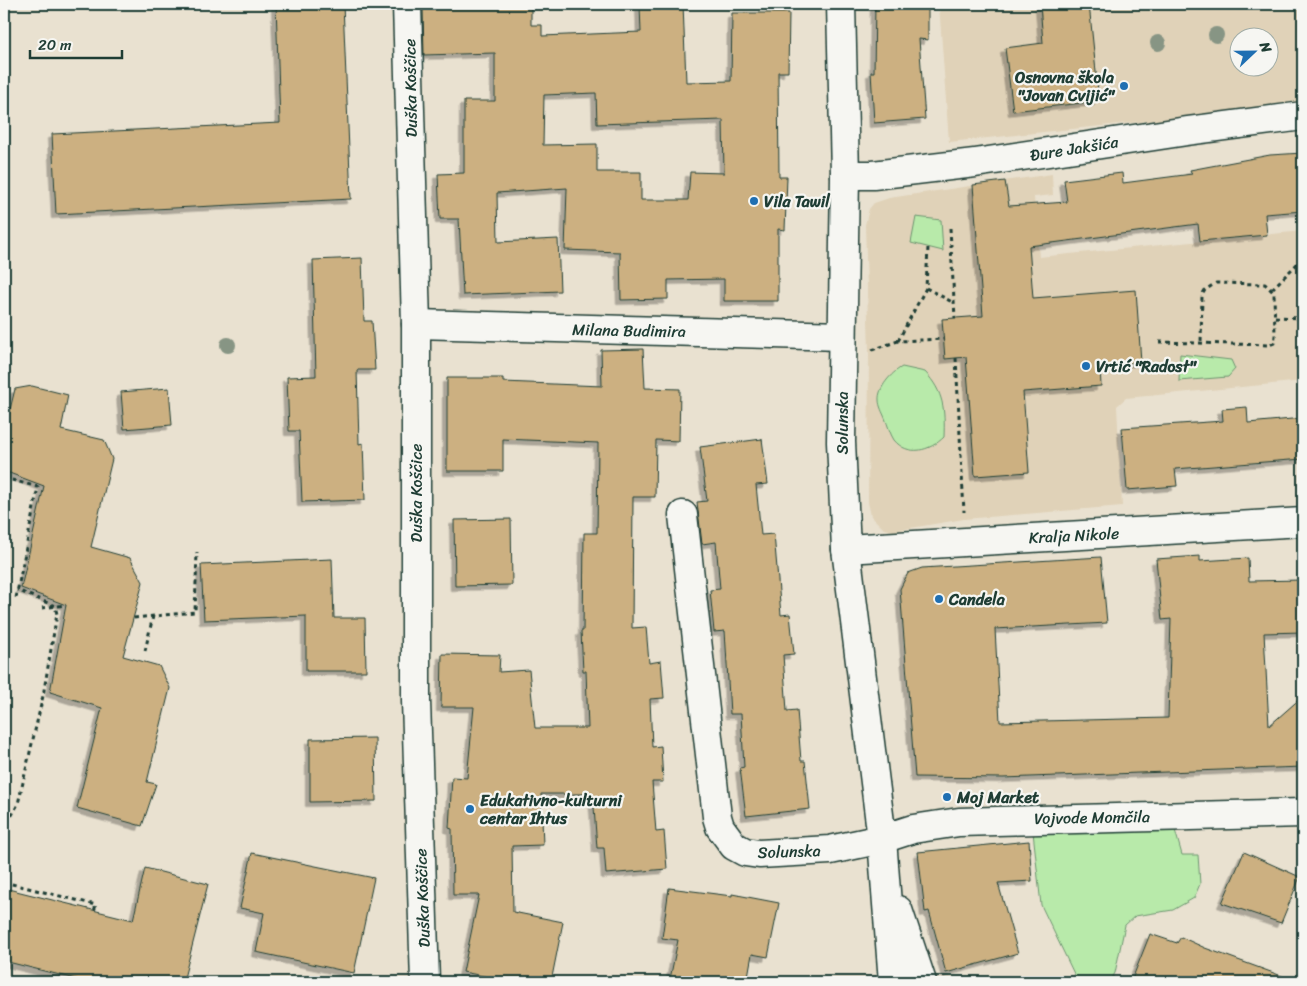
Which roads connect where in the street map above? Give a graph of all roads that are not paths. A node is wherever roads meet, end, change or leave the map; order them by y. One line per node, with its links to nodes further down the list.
1 (407, 4): 5 (street, Duška Koščice)
2 (841, 4): 4 (street, Solunska)
3 (1303, 116): 4 (street, Đure Jakšića)
4 (845, 175): 6 (street, Solunska)
5 (416, 324): 6 (street, Milana Budimira); 13 (street, Duška Koščice)
6 (842, 336): 9 (street, Solunska)
7 (683, 515): 11 (street, Solunska)
8 (1303, 522): 9 (street, Kralja Nikole)
9 (846, 549): 11 (street, Solunska)
10 (1303, 813): 11 (street, Vojvode Momčila)
11 (882, 839): 12 (street, Solunska)
12 (884, 868): 14 (street, Solunska); 15 (street, Solunska)
13 (425, 982)
14 (893, 982)
15 (922, 982)

